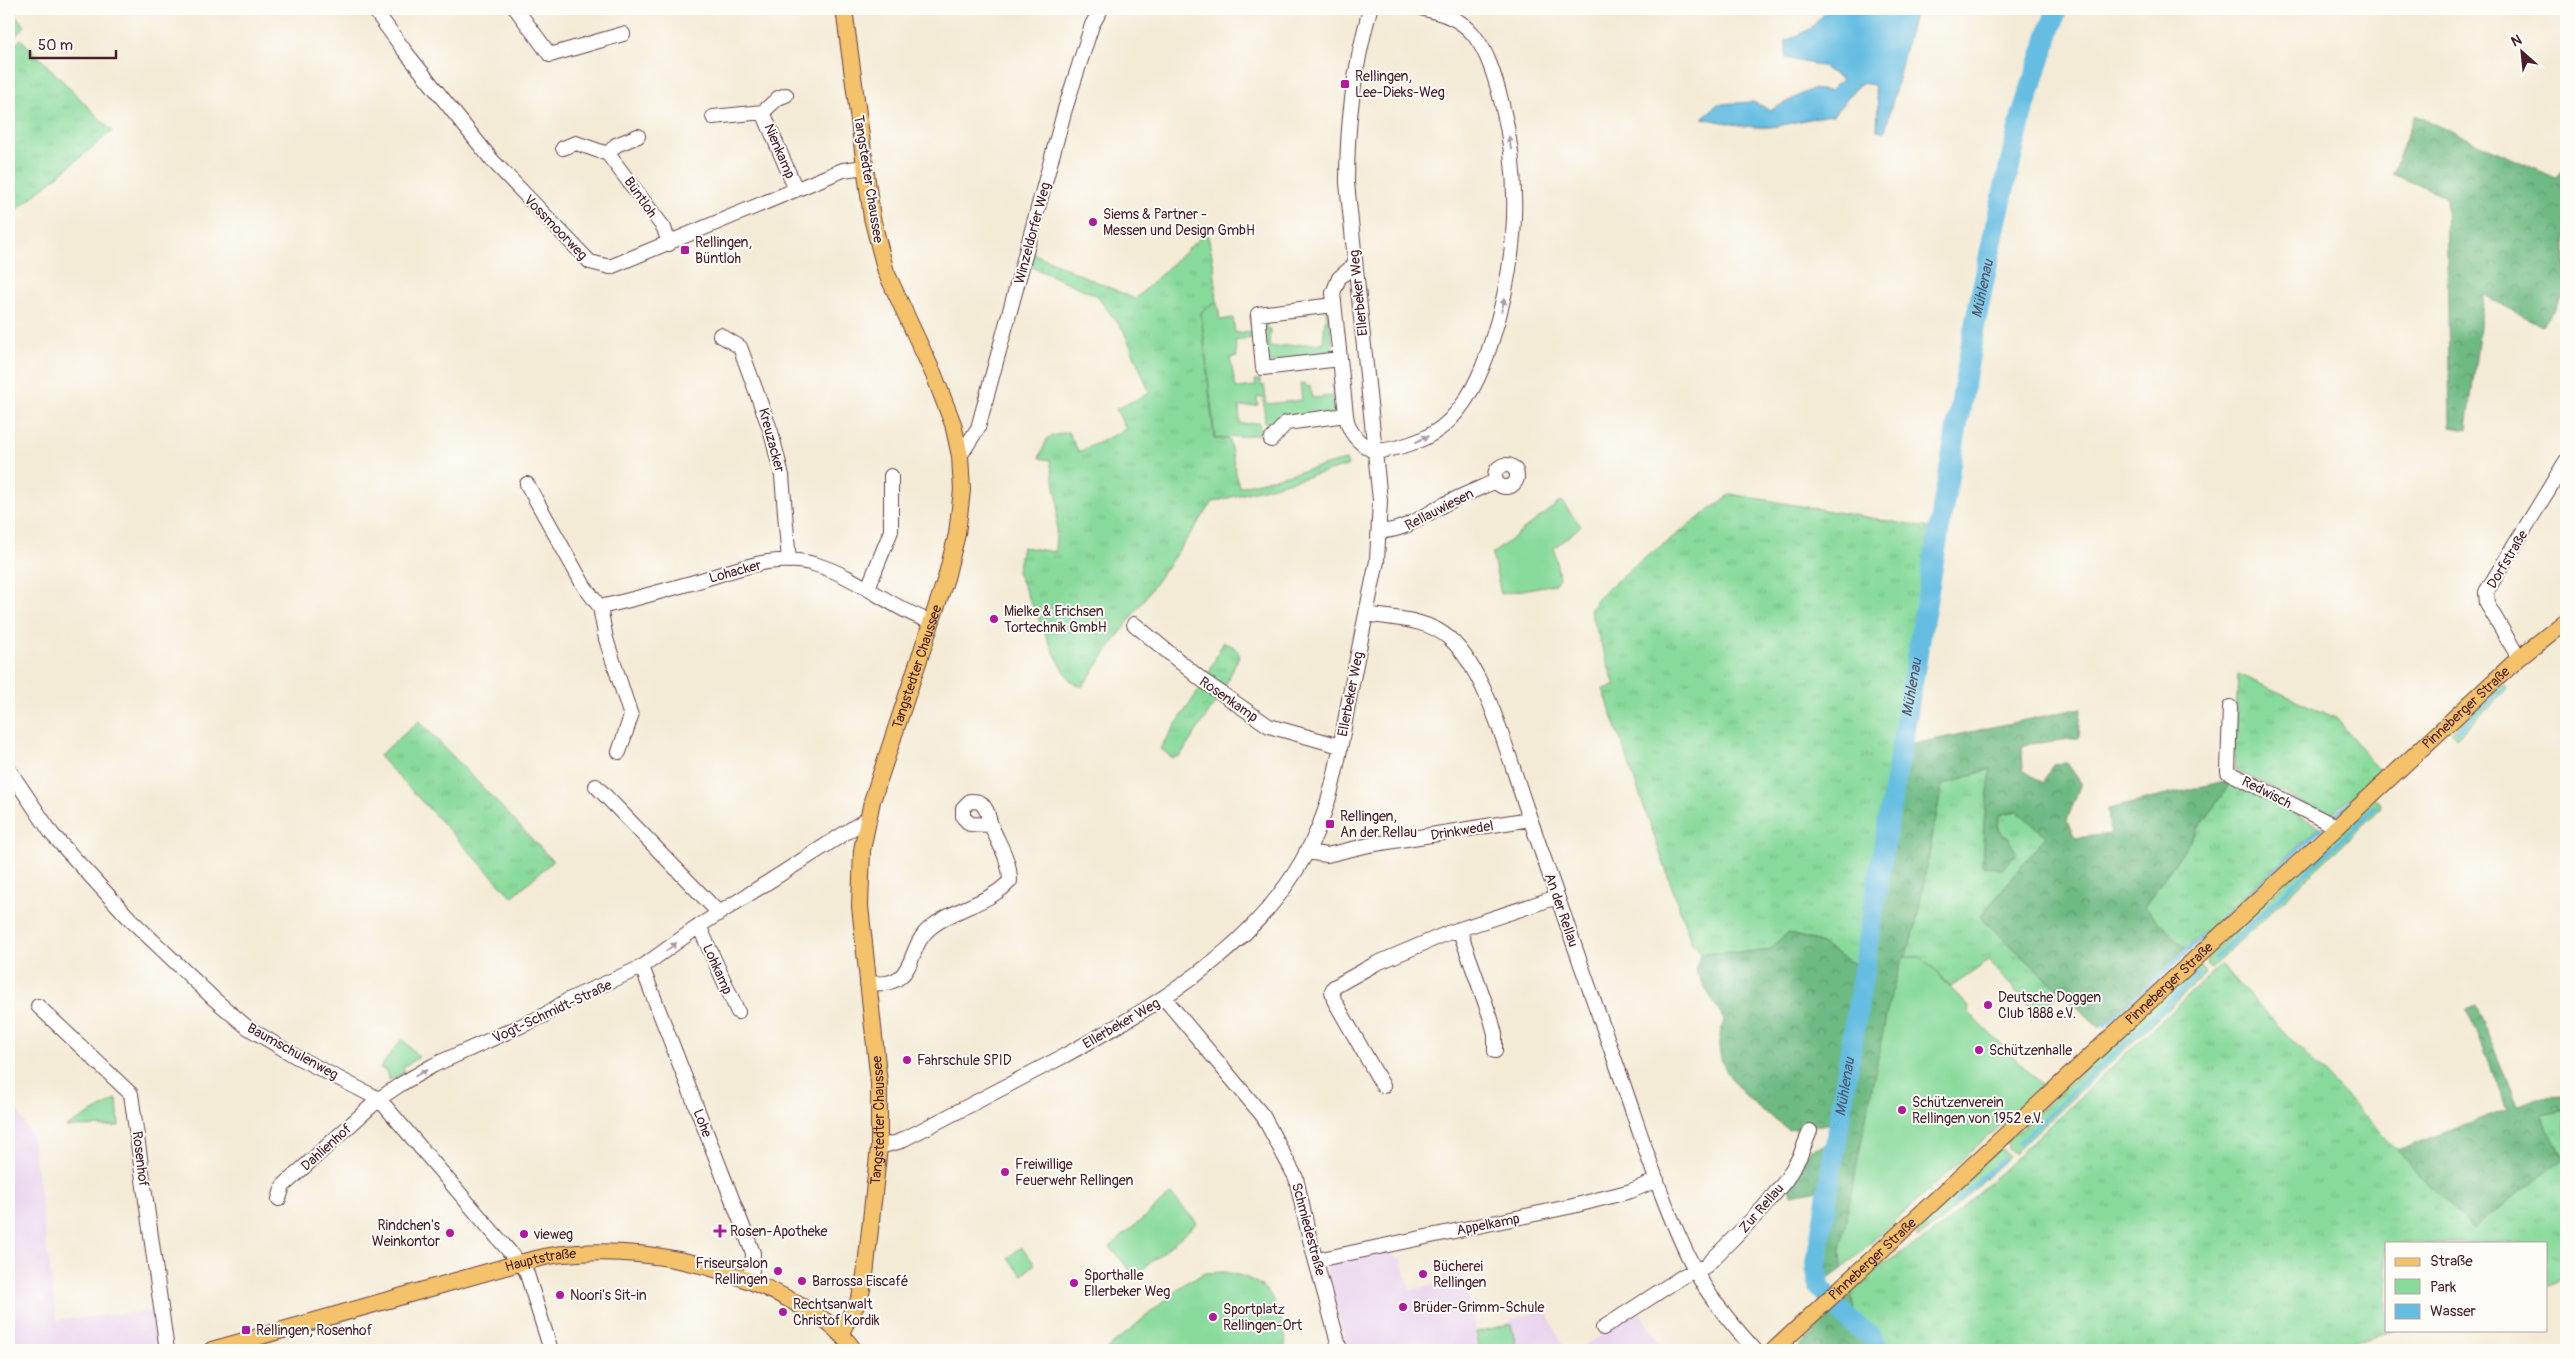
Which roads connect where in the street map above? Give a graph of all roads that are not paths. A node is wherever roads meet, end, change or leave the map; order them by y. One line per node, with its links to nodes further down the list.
1 (376, 9): 16 (street, Vossmoorweg)
2 (516, 9): 7 (street)
3 (844, 9): 14 (main road, Tangstedter Chaussee)
4 (1101, 9): 24 (street, Winzeldorfer Weg)
5 (1370, 9): 17 (street, Ellerbeker Weg)
6 (1424, 9): 23 (street, one-way to 6)
7 (623, 34)
8 (786, 95): 9 (street, Nienkamp)
9 (763, 112): 10 (street, Nienkamp); 15 (street, Nienkamp)
10 (713, 117)
11 (638, 136): 13 (street)
12 (563, 148): 13 (street)
13 (608, 154): 16 (street, Büntloh)
14 (865, 167): 15 (street, Vossmoorweg); 24 (main road, Tangstedter Chaussee)
15 (796, 190): 16 (street, Vossmoorweg)
16 (669, 244)
17 (1354, 264): 18 (street); 23 (street, Ellerbeker Weg)
18 (1334, 305): 20 (street); 20 (street)
19 (720, 335): 30 (street, Kreuzacker)
20 (1340, 359): 21 (street)
21 (1346, 415): 22 (street); 23 (street)
22 (1271, 440)
23 (1375, 452): 29 (street, Ellerbeker Weg)
24 (960, 456): 35 (main road, Tangstedter Chaussee)
25 (2566, 461): 37 (street, Dorfstraße)
26 (891, 476): 31 (street)
27 (1496, 481): 29 (street, Rellauwiesen)
28 (527, 484): 32 (street)
29 (1380, 532): 33 (street, Ellerbeker Weg)
30 (789, 561): 31 (street, Lohacker); 32 (street, Lohacker)
31 (868, 588): 35 (street, Lohacker)
32 (600, 607): 40 (street)
33 (1366, 614): 39 (street, Ellerbeker Weg); 44 (street, An der Rellau)
34 (2566, 621): 37 (main road, Pinneberger Straße)
35 (932, 622): 43 (main road, Tangstedter Chaussee)
36 (1134, 624): 39 (street, Rosenkamp)
37 (2519, 658): 46 (main road, Pinneberger Straße)
38 (2230, 707): 46 (street, Redwisch)
39 (1340, 746): 47 (street, Ellerbeker Weg)
40 (619, 752)
41 (9, 770): 59 (street, Baumschulenweg)
42 (596, 786): 49 (street)
43 (867, 818): 49 (street, Vogt-Schmidt-Straße); 53 (main road, Tangstedter Chaussee)
44 (1530, 819): 47 (street, Drinkwedel); 48 (street, An der Rellau)
45 (991, 825): 53 (street)
46 (2337, 827): 76 (main road, Pinneberger Straße)
47 (1306, 852): 54 (street, Ellerbeker Weg)
48 (1557, 897): 51 (street); 62 (street, An der Rellau)
49 (719, 913): 50 (street, Vogt-Schmidt-Straße)
50 (699, 926): 52 (street, Vogt-Schmidt-Straße, one-way to 50); 56 (street, Lohkamp)
51 (1459, 929): 57 (street); 58 (street)
52 (642, 967): 59 (street, Vogt-Schmidt-Straße, one-way to 52); 67 (street, Lohe)
53 (867, 983): 61 (main road, Tangstedter Chaussee)
54 (1165, 999): 61 (street, Ellerbeker Weg); 64 (street, Schmiedestraße)
55 (38, 1006): 70 (street, Rosenhof)
56 (738, 1012)
57 (1495, 1051)
58 (1383, 1086)
59 (379, 1099): 63 (street, Dahlienhof); 65 (street, Baumschulenweg)
60 (1810, 1131): 66 (street, Zur Rellau)
61 (879, 1147): 69 (main road, Tangstedter Chaussee)
62 (1657, 1180): 64 (street, Appelkamp); 66 (street, An der Rellau)
63 (280, 1199)
64 (1317, 1260): 74 (street, Schmiedestraße)
65 (519, 1263): 67 (main road, Hauptstraße); 71 (main road, Hauptstraße); 72 (street, Baumschulenweg)
66 (1695, 1271): 68 (street); 75 (street, An der Rellau)
67 (746, 1278): 69 (main road, Hauptstraße)
68 (1602, 1328)
69 (841, 1332): 73 (main road, Hauptstraße)
70 (167, 1350)
71 (212, 1350)
72 (551, 1350)
73 (854, 1350)
74 (1340, 1350)
75 (1755, 1350)
76 (1774, 1350)

